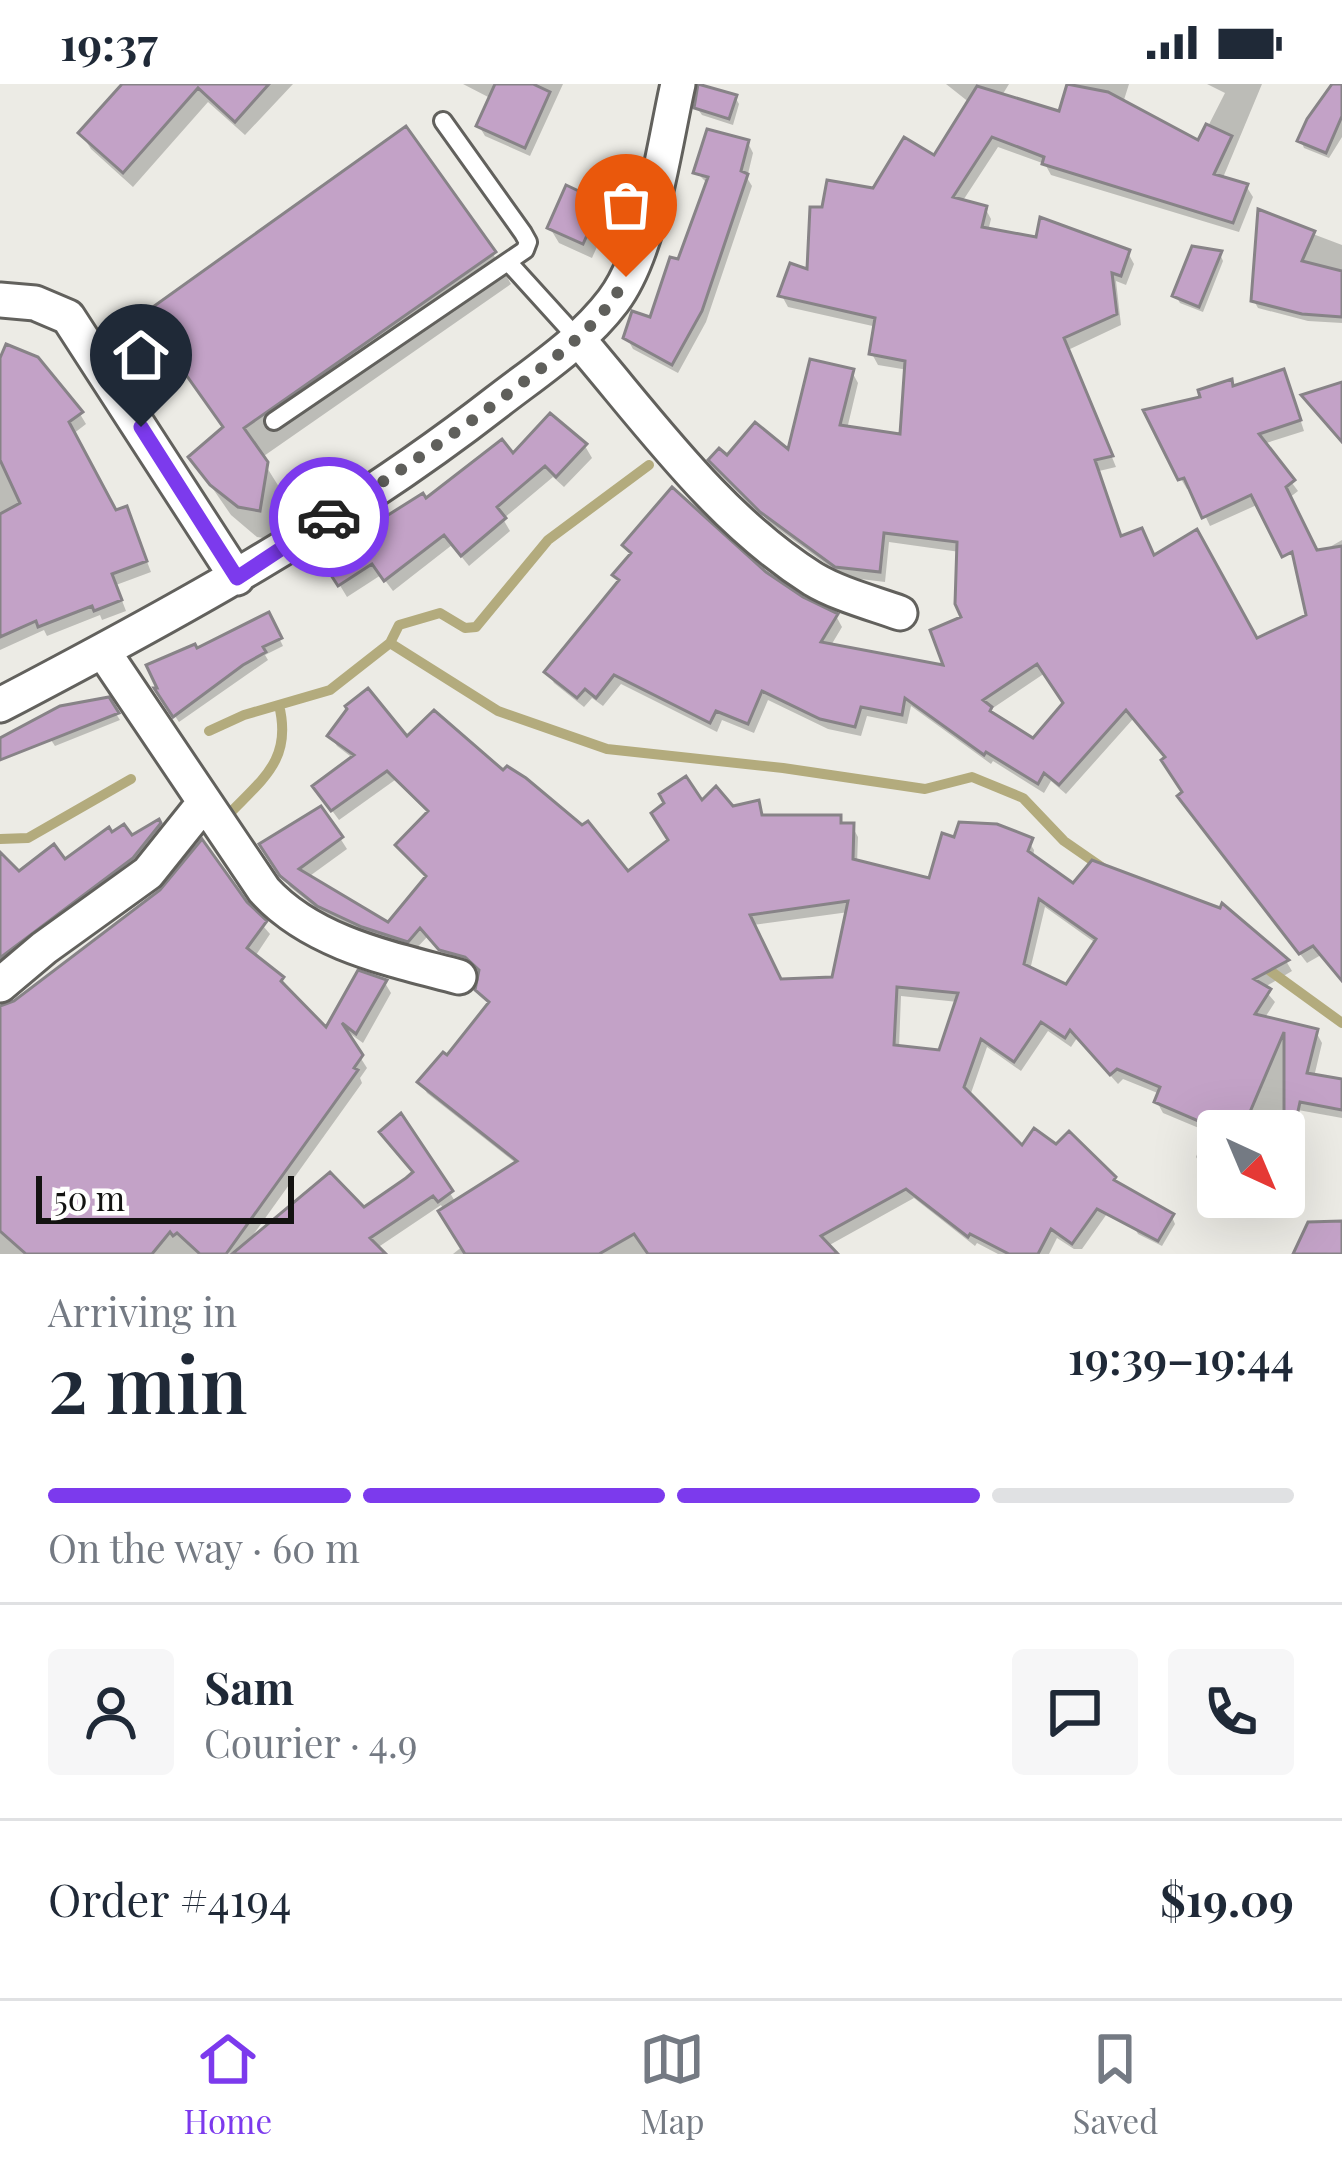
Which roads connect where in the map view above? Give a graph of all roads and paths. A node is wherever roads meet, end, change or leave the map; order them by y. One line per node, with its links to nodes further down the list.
1 (678, 84): 5 (street)
2 (443, 122): 3 (lane)
3 (509, 263): 5 (lane); 6 (lane)
4 (0, 300): 7 (street)
5 (578, 339): 7 (street); 8 (street)
6 (274, 421)
7 (237, 578): 9 (street)
8 (900, 613)
9 (103, 651): 10 (street); 11 (street)
10 (0, 705)
11 (204, 803): 12 (street); 13 (street)
12 (443, 973)
13 (0, 985)

